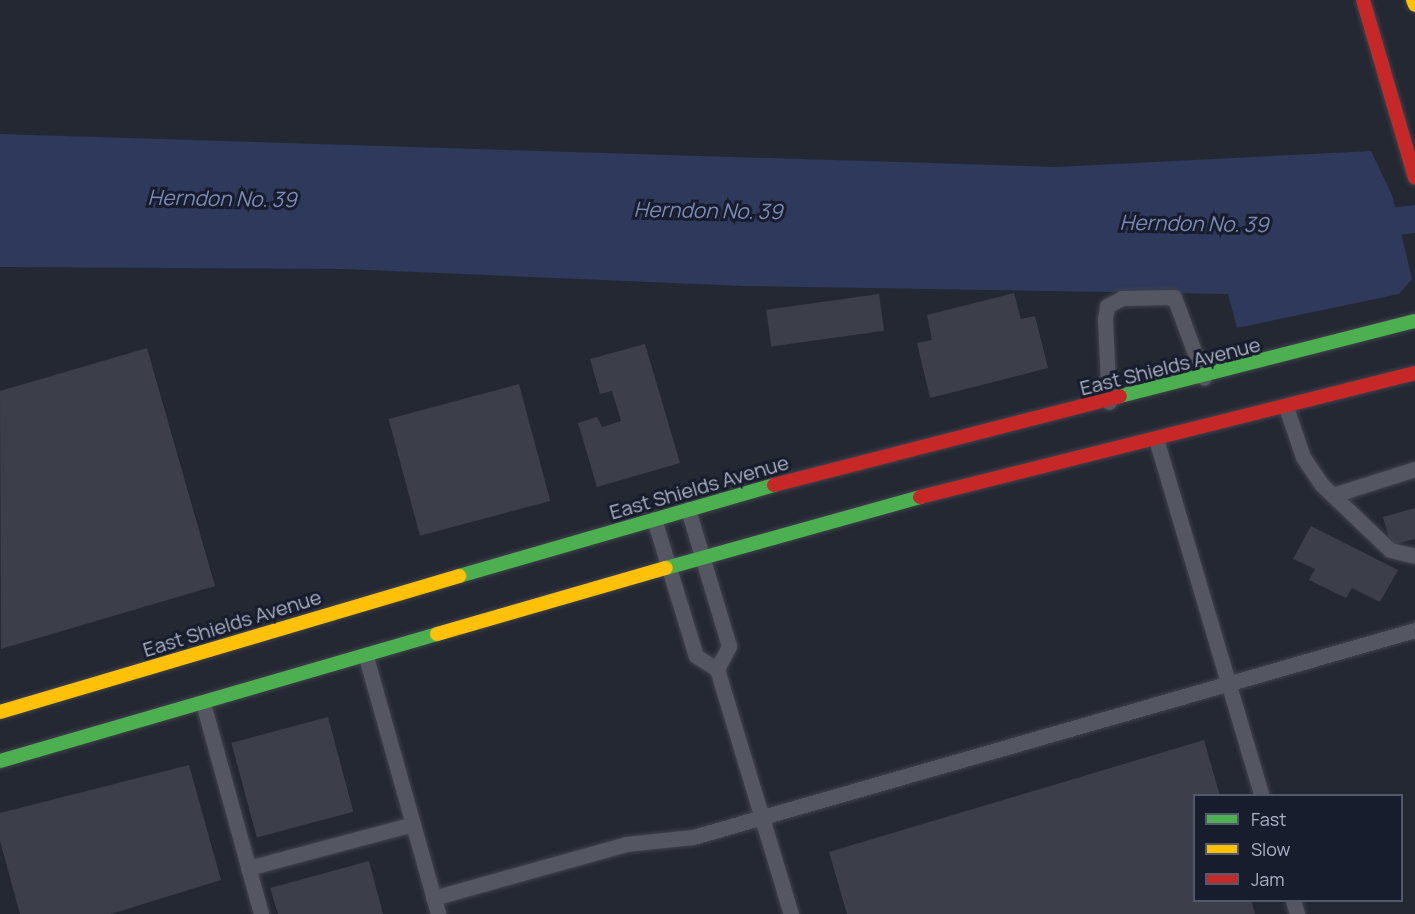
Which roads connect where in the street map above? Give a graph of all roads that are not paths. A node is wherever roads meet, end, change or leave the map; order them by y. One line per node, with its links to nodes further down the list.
1 (1363, 0): 4 (main road)
2 (1413, 0): 3 (main road)
3 (1415, 6)
4 (1415, 178)
5 (1415, 321): 7 (main road, East Shields Avenue)
6 (1415, 373): 9 (main road)
7 (1204, 378): 8 (main road, East Shields Avenue); 8 (lane)
8 (1109, 402): 13 (main road, East Shields Avenue)
9 (1286, 407): 10 (main road); 12 (lane)
10 (1156, 439): 15 (main road); 21 (lane)
11 (1415, 469): 12 (lane)
12 (1333, 495): 16 (lane)
13 (688, 509): 14 (main road, East Shields Avenue); 15 (lane)
14 (654, 519): 17 (lane); 23 (main road, East Shields Avenue)
15 (702, 556): 17 (main road); 20 (lane)
16 (1415, 556)
17 (668, 566): 19 (main road); 20 (lane)
18 (1415, 630): 21 (lane)
19 (366, 657): 22 (main road); 27 (lane)
20 (717, 669): 26 (lane)
21 (1229, 684): 25 (lane); 26 (lane)
22 (203, 703): 24 (main road); 28 (lane)
23 (0, 712)
24 (0, 761)
25 (1262, 794)
26 (762, 818): 29 (lane); 32 (lane)
27 (413, 824): 28 (lane); 29 (lane)
28 (248, 868): 30 (lane)
29 (433, 898): 31 (lane)
30 (261, 914)
31 (438, 914)
32 (790, 914)

